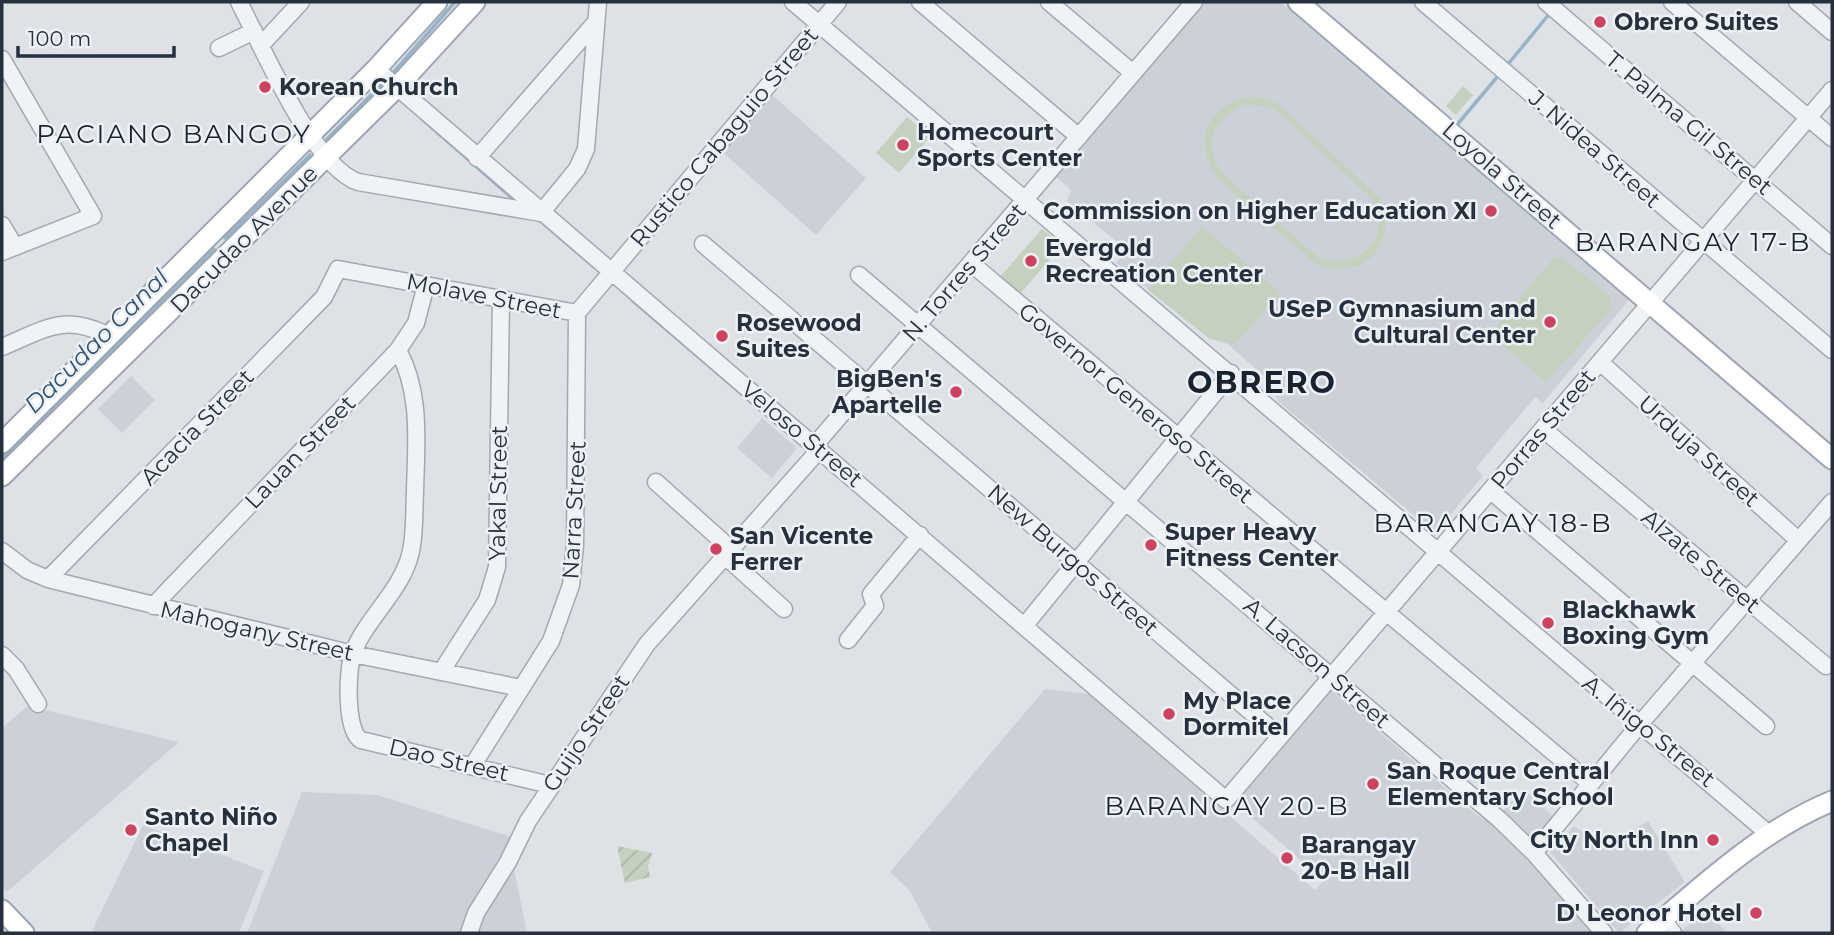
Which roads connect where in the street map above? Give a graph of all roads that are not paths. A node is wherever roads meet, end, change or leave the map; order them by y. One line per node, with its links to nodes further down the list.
1 (239, 2): 19 (street)
2 (302, 2): 19 (street)
3 (437, 2): 22 (main road, Dacudao Avenue)
4 (475, 2): 24 (main road, Dacudao Avenue)
5 (598, 2): 16 (street)
6 (793, 2): 17 (street, A. Iñigo Street)
7 (838, 2): 17 (street, Rustico Cabaguio Street)
8 (920, 2): 28 (street)
9 (1049, 2): 23 (street)
10 (1298, 2): 48 (main road, Loyola Street)
11 (1423, 2): 37 (street, J. Nidea Street)
12 (1672, 2): 26 (street)
13 (1797, 2): 18 (street)
14 (1549, 3): 32 (street, T. Palma Gil Street)
15 (1184, 5): 23 (street, N. Torres Street)
16 (595, 23): 31 (street); 34 (street)
17 (819, 24): 33 (street, A. Iñigo Street); 44 (street, Rustico Cabaguio Street)
18 (1832, 32)
19 (258, 38): 20 (street); 27 (street)
20 (219, 48)
21 (2, 59): 40 (street)
22 (376, 69): 24 (street, Veloso Street); 27 (main road, Dacudao Avenue)
23 (1133, 73): 28 (street, N. Torres Street)
24 (396, 88): 30 (main road, Dacudao Avenue); 31 (street, Veloso Street)
25 (1832, 90): 26 (street, Porras Street)
26 (1808, 118): 29 (street); 32 (street, Porras Street)
27 (309, 135): 30 (street); 36 (main road, Dacudao Avenue)
28 (1079, 137): 33 (street, N. Torres Street)
29 (1832, 138)
30 (326, 157): 34 (street); 41 (main road, Dacudao Avenue)
31 (477, 158): 34 (street, Veloso Street)
32 (1756, 180): 37 (street, Porras Street); 39 (street, T. Palma Gil Street)
33 (1027, 198): 42 (street, N. Torres Street); 56 (street, A. Iñigo Street)
34 (541, 213): 44 (street, Veloso Street)
35 (2, 225): 40 (street)
36 (206, 237): 41 (main road); 51 (main road, Dacudao Avenue)
37 (1703, 243): 48 (street, Porras Street); 54 (street, J. Nidea Street)
38 (703, 244): 57 (street, New Burgos Street)
39 (1832, 246)
40 (8, 249)
41 (225, 257): 63 (main road, Dacudao Avenue)
42 (972, 264): 50 (street, N. Torres Street); 59 (street, Governor Generoso Street)
43 (338, 269): 46 (street, Molave Street); 74 (street, Acacia Street)
44 (612, 273): 49 (street, Molave Street); 61 (street, Veloso Street)
45 (859, 275): 50 (street, A. Lacson Street)
46 (426, 285): 47 (street, Molave Street); 53 (street, Lauan Street)
47 (501, 299): 49 (street, Molave Street); 85 (street, Yakal Street)
48 (1651, 303): 55 (street, Porras Street); 62 (main road, Loyola Street)
49 (577, 313): 87 (street, Narra Street)
50 (919, 324): 57 (street, N. Torres Street); 66 (street, A. Lacson Street)
51 (107, 335): 52 (street); 60 (main road, Dacudao Avenue)
52 (2, 347)
53 (398, 350): 76 (street, Lauan Street); 81 (street)
54 (1832, 350)
55 (1600, 362): 58 (street, Porras Street); 69 (street, Urduja Street)
56 (1231, 373): 59 (street); 71 (street, A. Iñigo Street)
57 (868, 383): 61 (street, N. Torres Street); 73 (street, New Burgos Street)
58 (1543, 429): 65 (street, Porras Street); 75 (street, Alzate Street)
59 (1179, 438): 66 (street); 78 (street, Governor Generoso Street)
60 (2, 443)
61 (818, 447): 68 (street, Veloso Street); 72 (street, N. Torres Street)
62 (1832, 459)
63 (4, 477)
64 (656, 481): 72 (street)
65 (1491, 491): 71 (street, Porras Street); 83 (street)
66 (1128, 500): 73 (street); 86 (street, A. Lacson Street)
67 (1832, 502): 69 (street)
68 (920, 535): 79 (street, Veloso Street); 80 (street)
69 (1798, 540): 75 (street)
70 (2, 551): 74 (street, Mahogany Street)
71 (1437, 553): 78 (street, Porras Street); 89 (street, A. Iñigo Street)
72 (729, 554): 77 (street); 94 (street, Guijo Street)
73 (1076, 563): 79 (street); 91 (street, New Burgos Street)
74 (48, 579): 76 (street, Mahogany Street)
75 (1747, 600): 83 (street); 84 (street, Alzate Street)
76 (153, 606): 81 (street, Mahogany Street)
77 (784, 609)
78 (1386, 614): 86 (street, Porras Street); 93 (street, Governor Generoso Street)
79 (1025, 625): 95 (street, Veloso Street)
80 (848, 640)
81 (353, 654): 85 (street, Mahogany Street); 92 (street, Dao Street)
82 (2, 655): 88 (street)
83 (1694, 663): 89 (street); 90 (street)
84 (1826, 666)
85 (441, 672): 87 (street, Mahogany Street)
86 (1332, 677): 91 (street, Porras Street); 98 (street, A. Lacson Street)
87 (521, 688): 92 (street, Narra Street)
88 (38, 704)
89 (1639, 725): 93 (street); 97 (street, A. Iñigo Street)
90 (1766, 726)
91 (1279, 736): 95 (street, Porras Street)
92 (473, 765): 94 (street, Dao Street)
93 (1591, 784): 98 (street)
94 (551, 785): 102 (street, Guijo Street)
95 (1226, 800)
96 (1832, 801): 97 (main road)
97 (1770, 835): 100 (main road)
98 (1534, 853): 103 (street, A. Lacson Street)
99 (2, 910): 101 (main road)
100 (1668, 927): 104 (main road)
101 (24, 933)
102 (469, 933)
103 (1604, 933)
104 (1647, 933)

